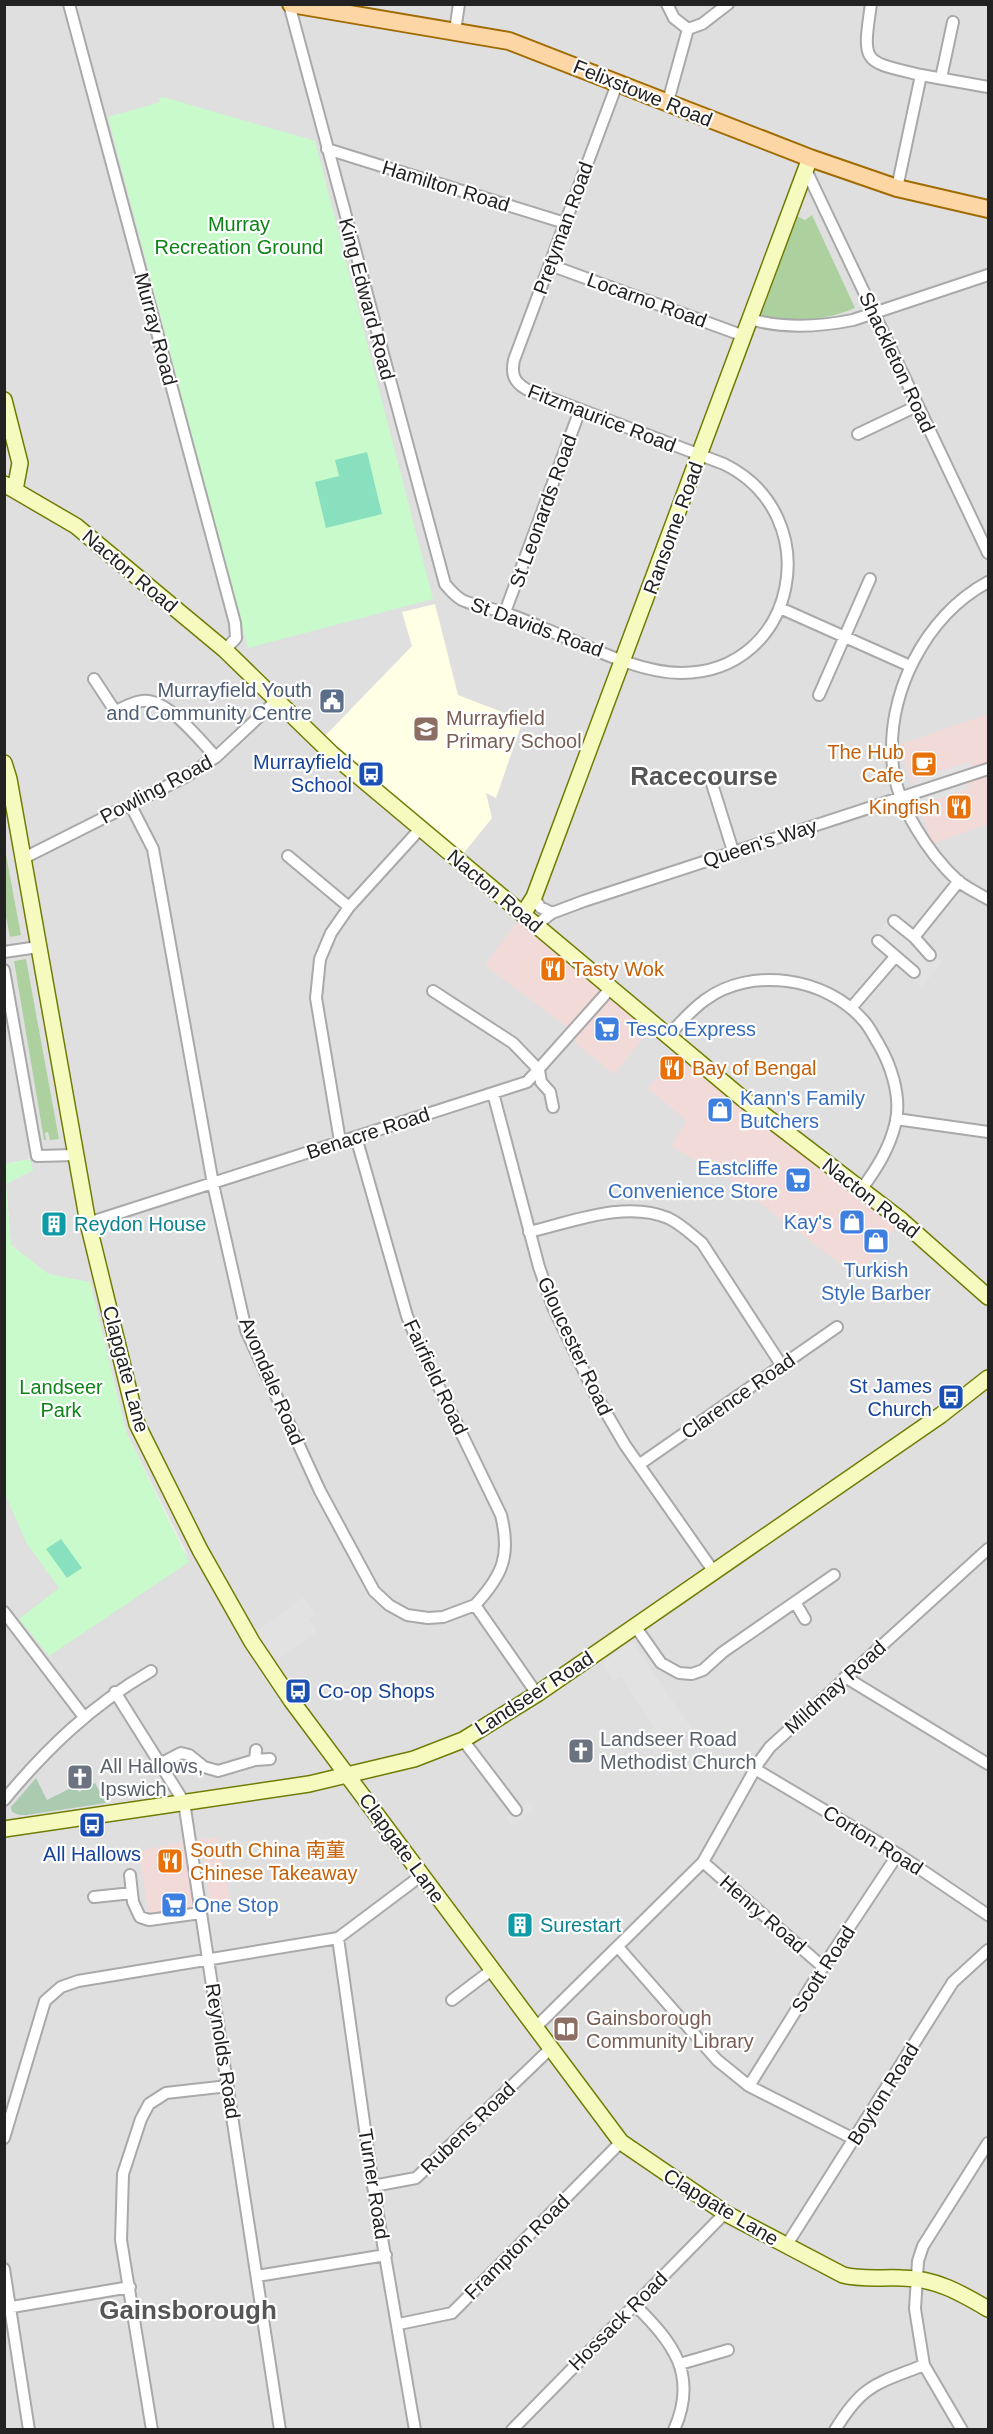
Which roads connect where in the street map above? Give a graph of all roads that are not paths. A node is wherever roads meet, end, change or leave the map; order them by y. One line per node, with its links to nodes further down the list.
1 (69, 4): 39 (street, Murray Road)
2 (290, 4): 9 (main road, Felixstowe Road); 15 (street, King Edward Road)
3 (459, 4): 9 (street)
4 (667, 4): 8 (street)
5 (728, 4): 8 (street)
6 (870, 4): 10 (street)
7 (953, 22): 11 (street)
8 (688, 29): 14 (street)
9 (455, 31): 12 (main road, Felixstowe Road)
10 (921, 75): 11 (street); 17 (street)
11 (941, 78): 13 (street)
12 (617, 84): 14 (main road, Felixstowe Road); 19 (street, Pretyman Road)
13 (988, 87)
14 (667, 105): 16 (main road, Felixstowe Road)
15 (327, 150): 19 (street, Hamilton Road); 35 (street, King Edward Road)
16 (808, 164): 17 (main road, Felixstowe Road); 22 (street, Shackleton Road); 23 (street, Ransome Road)
17 (897, 188): 18 (main road, Felixstowe Road)
18 (988, 208)
19 (565, 223): 20 (street, Pretyman Road)
20 (550, 265): 24 (street, Locarno Road); 25 (street, Pretyman Road)
21 (988, 275): 22 (street)
22 (873, 313): 23 (street); 27 (street, Shackleton Road)
23 (750, 319): 24 (street, Ransome Road)
24 (744, 336): 30 (street, Ransome Road)
25 (512, 372): 28 (street, Fitzmaurice Road)
26 (4, 400): 31 (street)
27 (917, 406): 29 (street); 32 (street, Shackleton Road)
28 (580, 410): 30 (street, Fitzmaurice Road); 37 (street, St Leonards Road)
29 (858, 434)
30 (699, 455): 36 (street, Fitzmaurice Road); 40 (street, Ransome Road)
31 (10, 487): 39 (street, Nacton Road)
32 (988, 553)
33 (870, 579): 38 (street)
34 (988, 582): 41 (street)
35 (452, 592): 37 (street, St Davids Road)
36 (780, 608): 38 (street); 40 (street, St Davids Road)
37 (505, 612): 40 (street, St Davids Road)
38 (844, 637): 41 (street); 43 (street)
39 (225, 650): 44 (street, Nacton Road)
40 (624, 660): 56 (street, Ransome Road)
41 (910, 666): 49 (street)
42 (94, 679): 45 (street)
43 (819, 695)
44 (277, 700): 45 (street, Powling Road); 51 (street, Nacton Road)
45 (216, 757): 50 (street, Powling Road)
46 (4, 763): 54 (street, Clapgate Lane)
47 (988, 769): 49 (street, Queen's Way)
48 (712, 784): 52 (street)
49 (900, 798): 52 (street, Queen's Way); 55 (street)
50 (130, 804): 54 (street, Powling Road); 83 (street, Avondale Road)
51 (420, 828): 58 (street); 60 (street, Nacton Road)
52 (733, 851): 59 (street, Queen's Way)
53 (288, 856): 58 (street)
54 (22, 859): 65 (street, Clapgate Lane)
55 (959, 881): 57 (street); 63 (street)
56 (534, 897): 59 (street); 60 (street, Ransome Road)
57 (988, 899)
58 (349, 908): 81 (street)
59 (552, 913): 62 (street, Queen's Way)
60 (523, 914): 62 (street, Nacton Road)
61 (894, 921): 63 (street)
62 (536, 925): 71 (street, Nacton Road)
63 (914, 937): 67 (street)
64 (878, 941): 68 (street)
65 (38, 947): 66 (street); 82 (street, Clapgate Lane)
66 (4, 952)
67 (930, 955)
68 (895, 957): 70 (street); 73 (street)
69 (4, 970): 82 (street)
70 (914, 972)
71 (611, 988): 74 (street, Nacton Road); 75 (street, Benacre Road)
72 (433, 991): 75 (street)
73 (851, 1008): 74 (street); 78 (street)
74 (669, 1035): 84 (street, Nacton Road)
75 (539, 1070): 76 (street, Benacre Road); 77 (street)
76 (493, 1094): 80 (street, Benacre Road); 86 (street, Gloucester Road)
77 (553, 1107)
78 (896, 1119): 79 (street); 84 (street)
79 (988, 1132)
80 (356, 1137): 81 (street, Benacre Road); 96 (street, Fairfield Road)
81 (340, 1142): 83 (street, Benacre Road)
82 (76, 1155): 85 (street, Clapgate Lane)
83 (213, 1184): 85 (street, Benacre Road); 96 (street, Avondale Road)
84 (861, 1190): 87 (street, Nacton Road)
85 (88, 1223): 110 (street, Clapgate Lane)
86 (529, 1232): 89 (street); 91 (street, Gloucester Road)
87 (988, 1297)
88 (837, 1328): 89 (street, Clarence Road)
89 (782, 1366): 91 (street, Clarence Road)
90 (988, 1377): 93 (street, Landseer Road)
91 (640, 1464): 93 (street, Gloucester Road)
92 (988, 1550): 101 (street, Mildmay Road)
93 (714, 1572): 99 (street, Landseer Road)
94 (834, 1575): 95 (street)
95 (795, 1602): 98 (street); 99 (street)
96 (475, 1605): 103 (street)
97 (4, 1612): 104 (street)
98 (805, 1619)
99 (635, 1626): 103 (street, Landseer Road)
100 (151, 1671): 102 (street)
101 (845, 1677): 108 (street); 109 (street, Mildmay Road)
102 (115, 1692): 104 (street); 107 (street, Reynolds Road)
103 (537, 1694): 105 (street, Landseer Road)
104 (84, 1717): 111 (street)
105 (463, 1740): 110 (street, Landseer Road); 113 (street)
106 (270, 1759): 107 (street)
107 (160, 1764): 112 (street, Reynolds Road)
108 (988, 1764)
109 (755, 1769): 115 (street, Corton Road); 116 (street, Mildmay Road)
110 (349, 1776): 112 (street, Landseer Road); 118 (street, Clapgate Lane)
111 (4, 1800)
112 (184, 1802): 114 (street, Landseer Road); 121 (street, Reynolds Road)
113 (516, 1810)
114 (4, 1829)
115 (898, 1854): 122 (street, Corton Road); 127 (street, Scott Road)
116 (703, 1862): 124 (street, Mildmay Road); 127 (street, Henry Road)
117 (130, 1875): 119 (street)
118 (422, 1875): 123 (street); 128 (street, Clapgate Lane)
119 (132, 1893): 120 (street); 121 (street)
120 (94, 1897)
121 (201, 1913): 126 (street, Reynolds Road)
122 (988, 1914)
123 (338, 1938): 126 (street); 138 (street, Turner Road)
124 (618, 1947): 130 (street, Mildmay Road); 133 (street)
125 (988, 1950): 135 (street, Boyton Road)
126 (209, 1960): 132 (street, Reynolds Road); 134 (street)
127 (823, 1967): 133 (street, Scott Road)
128 (493, 1970): 129 (street); 130 (street, Clapgate Lane)
129 (452, 2000)
130 (536, 2027): 131 (street, Clapgate Lane)
131 (551, 2048): 136 (street, Clapgate Lane); 138 (street, Rubens Road)
132 (228, 2085): 143 (street, Reynolds Road); 145 (street)
133 (749, 2086): 135 (street)
134 (4, 2138)
135 (854, 2139): 140 (street, Boyton Road)
136 (621, 2142): 139 (street, Clapgate Lane); 149 (street, Frampton Road)
137 (988, 2143): 144 (street)
138 (373, 2186): 141 (street, Turner Road)
139 (725, 2213): 140 (street, Clapgate Lane); 146 (street, Hossack Road)
140 (786, 2246): 144 (street, Clapgate Lane)
141 (386, 2255): 143 (street); 149 (street, Turner Road)
142 (4, 2269): 147 (street)
143 (257, 2276): 155 (street, Reynolds Road)
144 (916, 2279): 148 (street, Clapgate Lane); 152 (street)
145 (130, 2287): 147 (street); 154 (street)
146 (635, 2304): 151 (street); 157 (street, Hossack Road)
147 (7, 2308): 153 (street)
148 (988, 2308)
149 (399, 2324): 156 (street, Turner Road)
150 (728, 2350): 151 (street)
151 (680, 2364): 158 (street)
152 (924, 2365): 159 (street); 160 (street)
153 (29, 2430)
154 (152, 2430)
155 (280, 2430)
156 (415, 2430)
157 (512, 2430)
158 (674, 2430)
159 (835, 2430)
160 (962, 2430)

